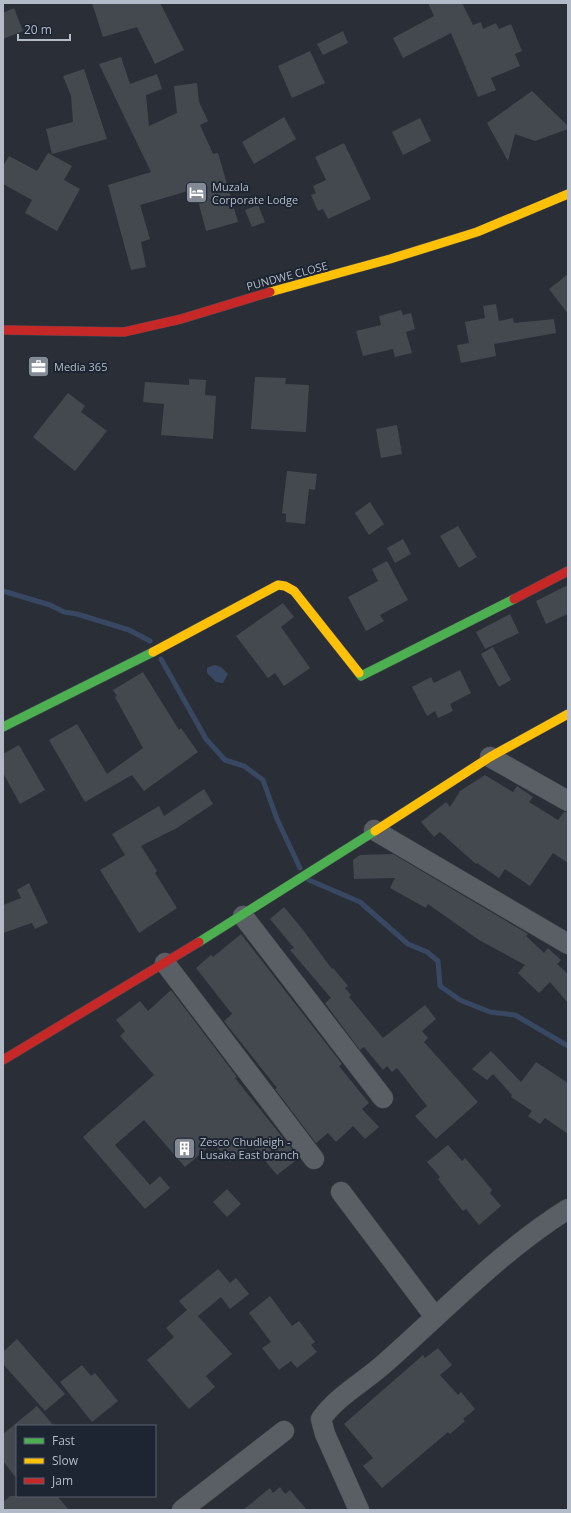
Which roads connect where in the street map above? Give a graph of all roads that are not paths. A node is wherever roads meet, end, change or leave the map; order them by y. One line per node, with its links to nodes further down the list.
1 (568, 194): 2 (street, PUNDWE CLOSE)
2 (3, 330)
3 (568, 571): 5 (street)
4 (568, 714): 6 (street)
5 (3, 727)
6 (490, 757): 7 (street); 8 (street)
7 (568, 801)
8 (374, 830): 9 (street); 10 (street)
9 (243, 916): 11 (street); 13 (street)
10 (568, 944)
11 (165, 963): 12 (street); 14 (street)
12 (3, 1060)
13 (382, 1098)
14 (314, 1159)
15 (341, 1192): 17 (street)
16 (566, 1216): 17 (street)
17 (435, 1318): 20 (street)
18 (284, 1431): 19 (street)
19 (182, 1510)
20 (359, 1510)

